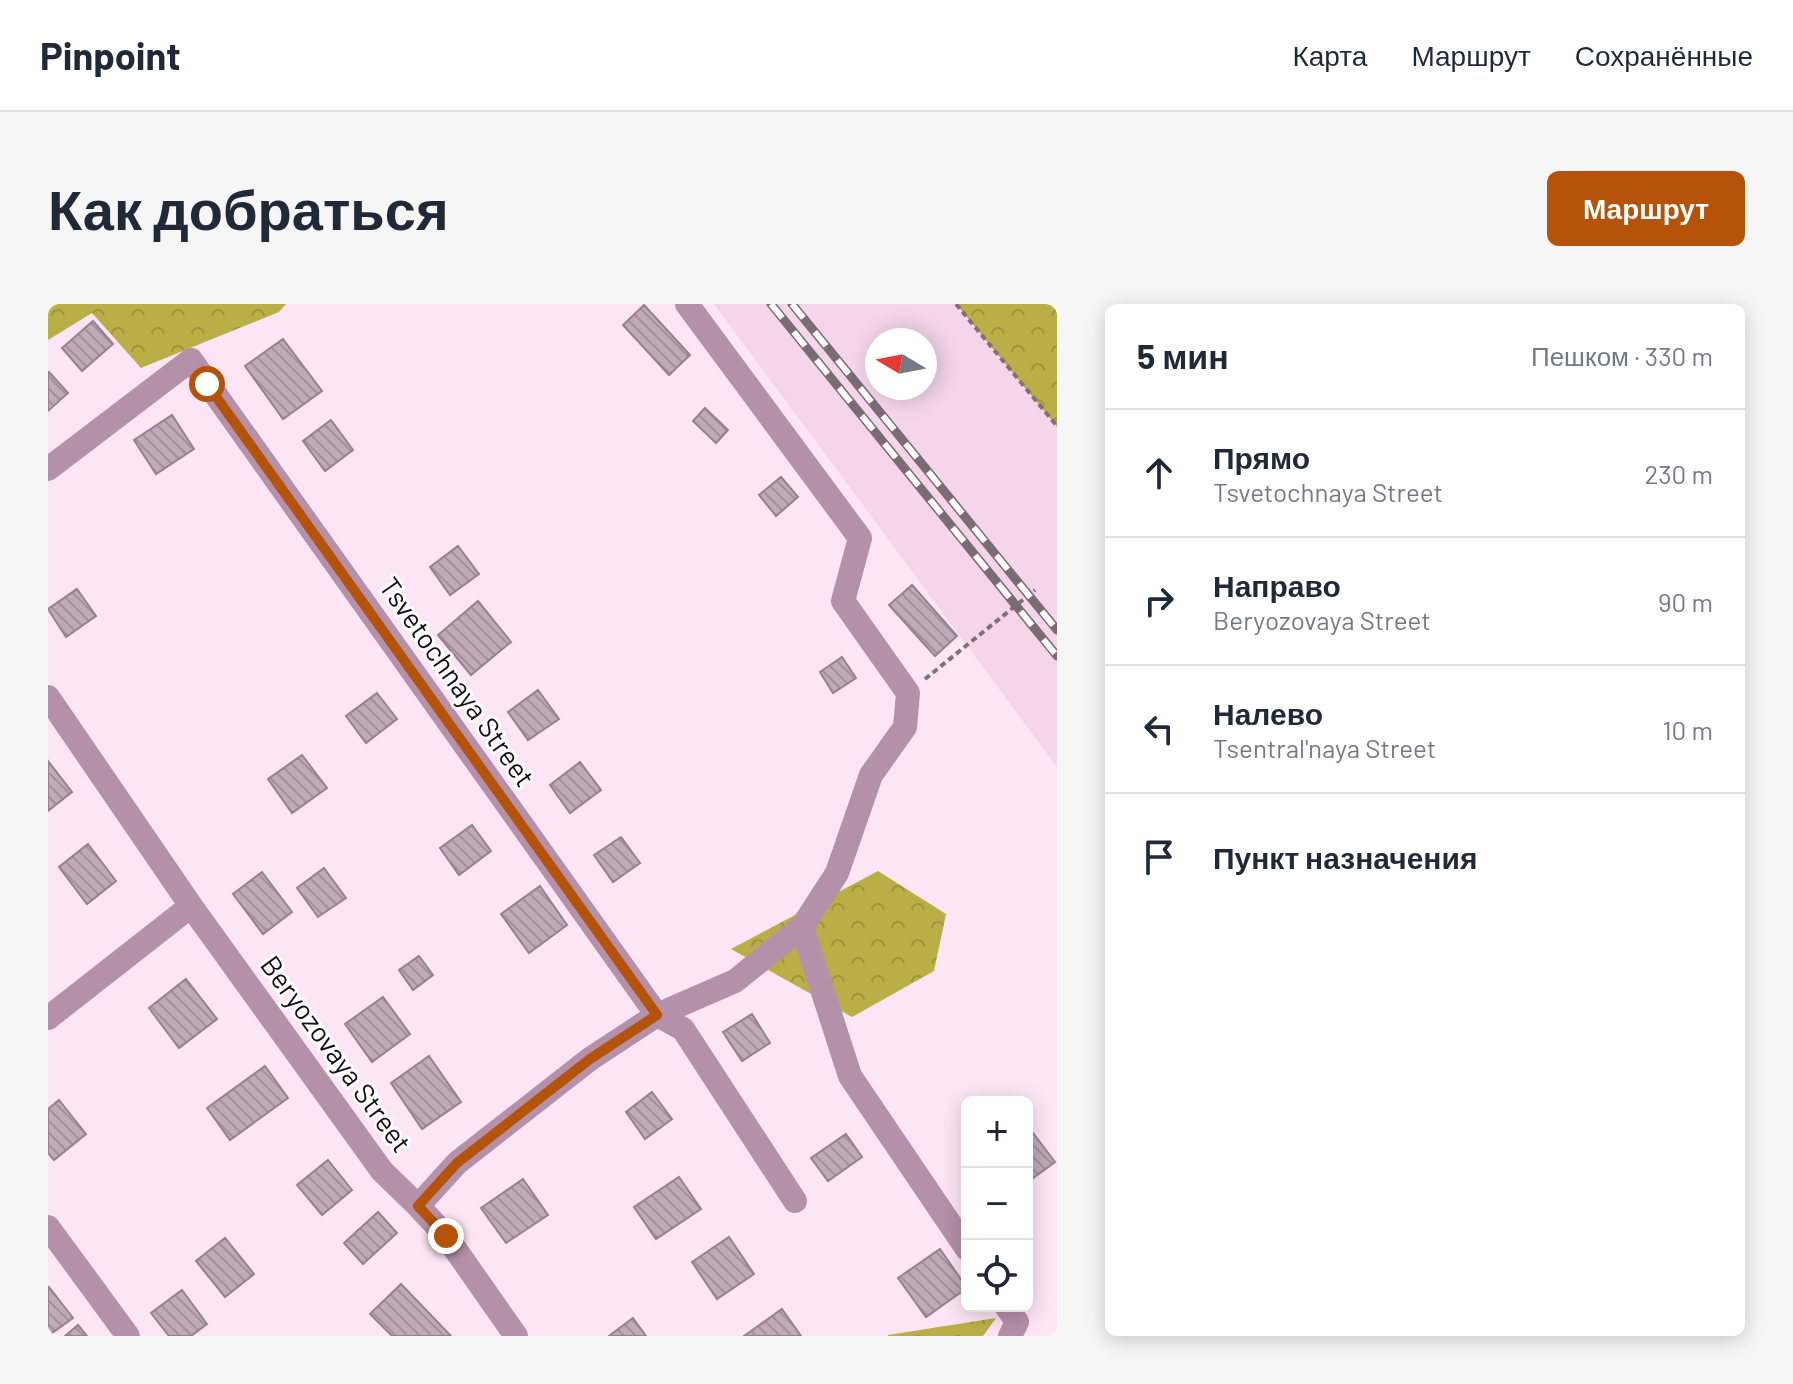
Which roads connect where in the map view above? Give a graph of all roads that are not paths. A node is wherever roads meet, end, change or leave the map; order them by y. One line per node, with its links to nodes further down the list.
1 (687, 304): 5 (street)
2 (48, 469): 6 (street, Tsvetochnaya Street)
3 (48, 697): 4 (street, Beryozovaya Street)
4 (191, 906): 7 (street); 9 (street, Beryozovaya Street)
5 (802, 927): 6 (street); 11 (street)
6 (657, 1015): 8 (street, Tsvetochnaya Street); 9 (street)
7 (48, 1018)
8 (795, 1201)
9 (418, 1206): 14 (street, Beryozovaya Street)
10 (48, 1227): 13 (street)
11 (961, 1240)
12 (1010, 1312): 15 (street)
13 (128, 1336)
14 (516, 1336)
15 (1010, 1336)

